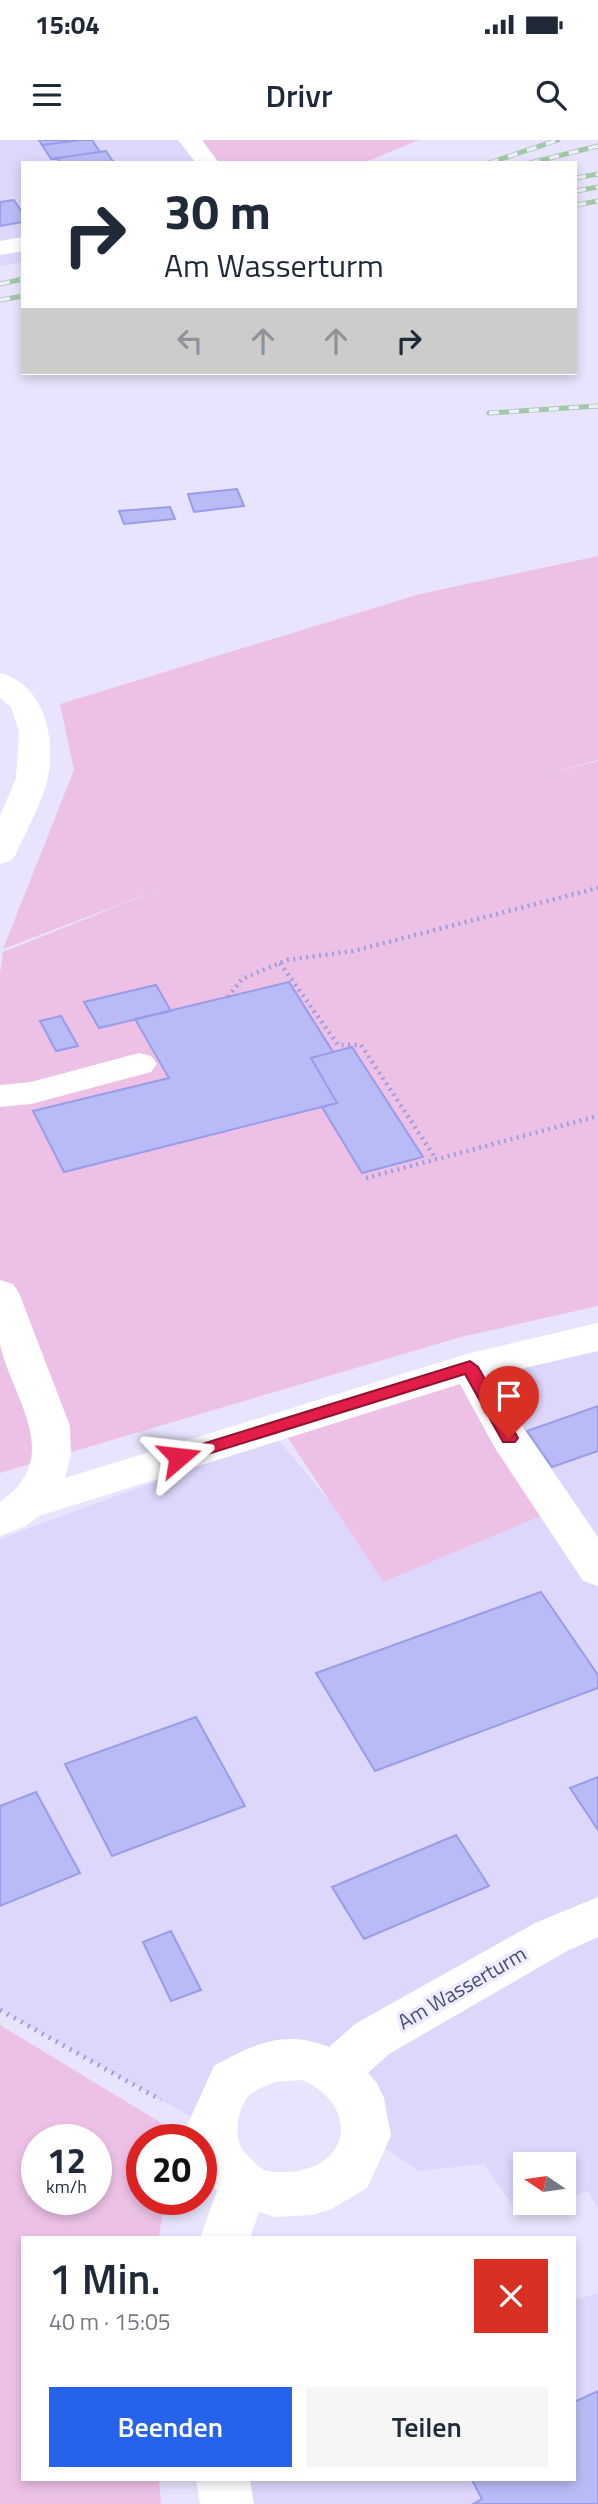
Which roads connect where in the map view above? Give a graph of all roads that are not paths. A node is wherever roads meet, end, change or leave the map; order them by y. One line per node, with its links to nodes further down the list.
1 (190, 140): 2 (street)
2 (206, 161)
3 (21, 244): 4 (street)
4 (0, 248)
5 (0, 682): 6 (street)
6 (13, 707): 7 (street)
7 (0, 854)
8 (139, 1064): 9 (street)
9 (0, 1096)
10 (0, 1293): 13 (street)
11 (598, 1336): 12 (street)
12 (470, 1367): 13 (street); 14 (street)
13 (14, 1512)
14 (598, 1570)
15 (598, 1916): 16 (street, Am Wasserturm)
16 (335, 2072): 17 (street); 17 (street)
17 (244, 2185): 18 (street)
18 (226, 2236)
19 (223, 2481): 20 (street)
20 (226, 2504)

